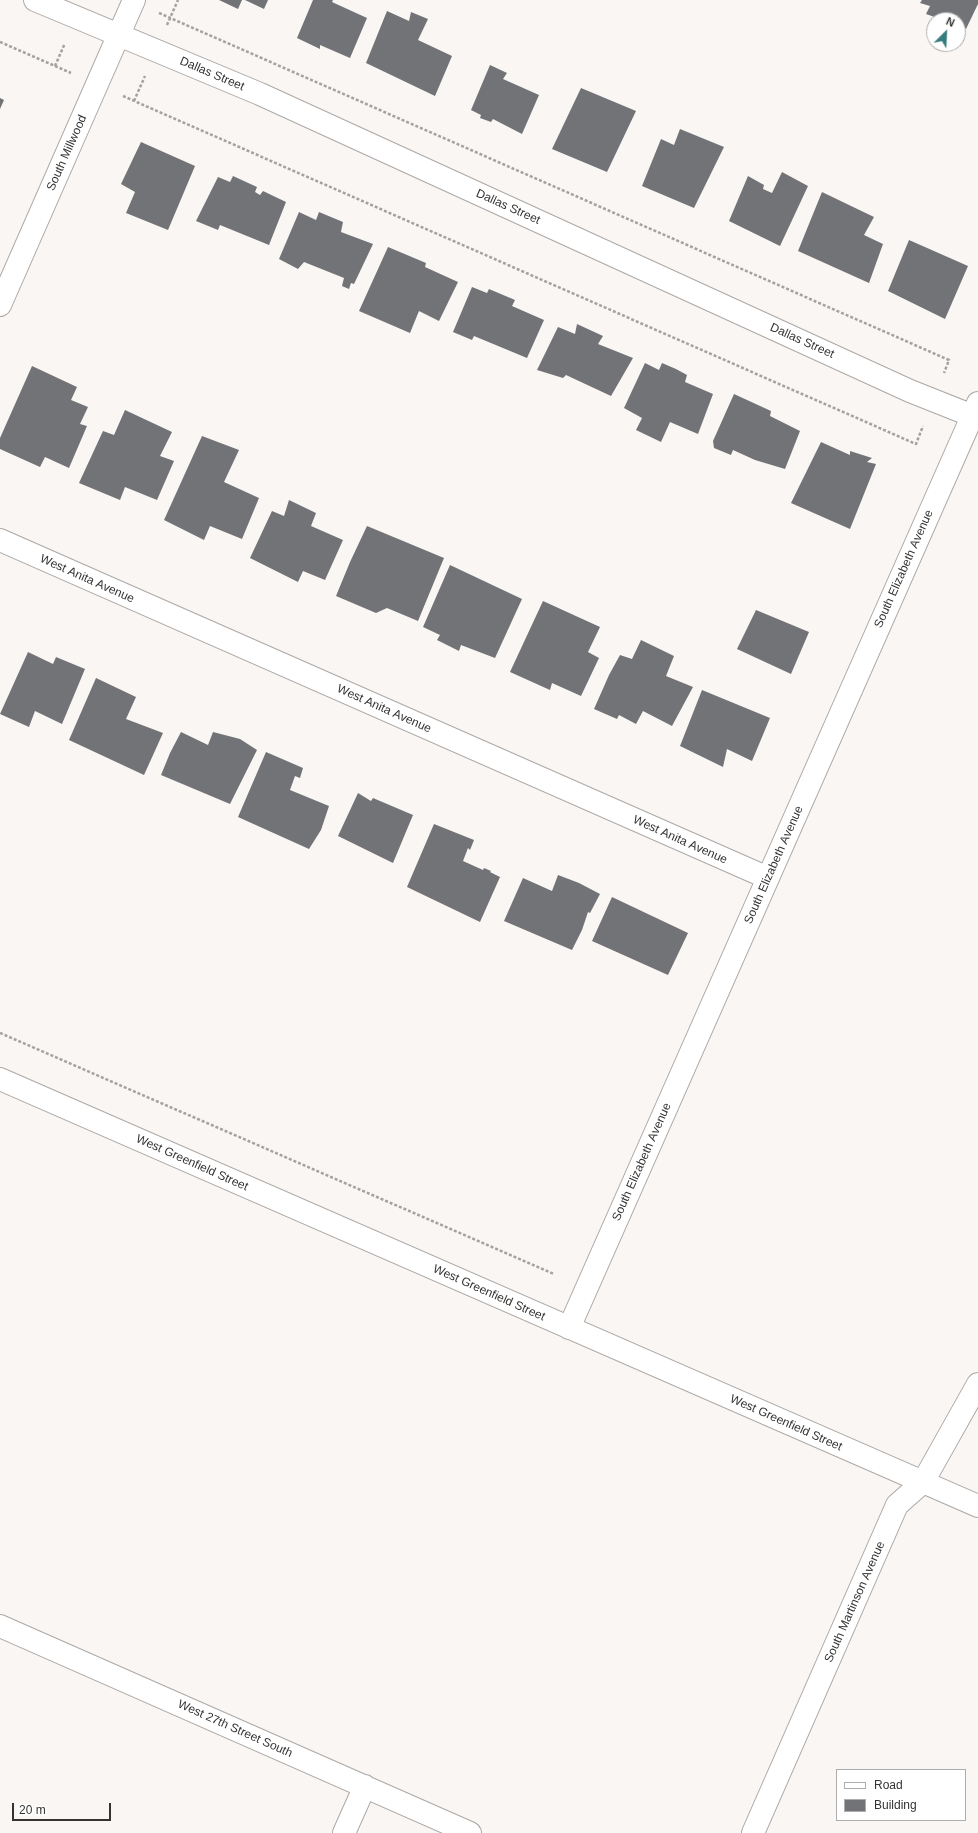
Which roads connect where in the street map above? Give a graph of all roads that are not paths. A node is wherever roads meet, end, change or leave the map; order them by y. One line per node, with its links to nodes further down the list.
1 (35, 0): 3 (street, Dallas Street)
2 (134, 0): 3 (street, South Millwood)
3 (119, 35): 4 (street, South Millwood); 5 (street, Dallas Street)
4 (0, 305)
5 (976, 412): 7 (street, South Elizabeth Avenue)
6 (0, 540): 7 (street, West Anita Avenue)
7 (768, 878): 9 (street, South Elizabeth Avenue)
8 (0, 1079): 9 (street, West Greenfield Street)
9 (568, 1328): 11 (street, West Greenfield Street)
10 (978, 1384): 11 (street, South Martinson Avenue)
11 (923, 1482): 12 (street, West Greenfield Street); 17 (street, South Martinson Avenue)
12 (978, 1506)
13 (0, 1626): 14 (street, West 27th Street South)
14 (365, 1786): 15 (street); 16 (street, West 27th Street South)
15 (344, 1833)
16 (470, 1833)
17 (753, 1833)

